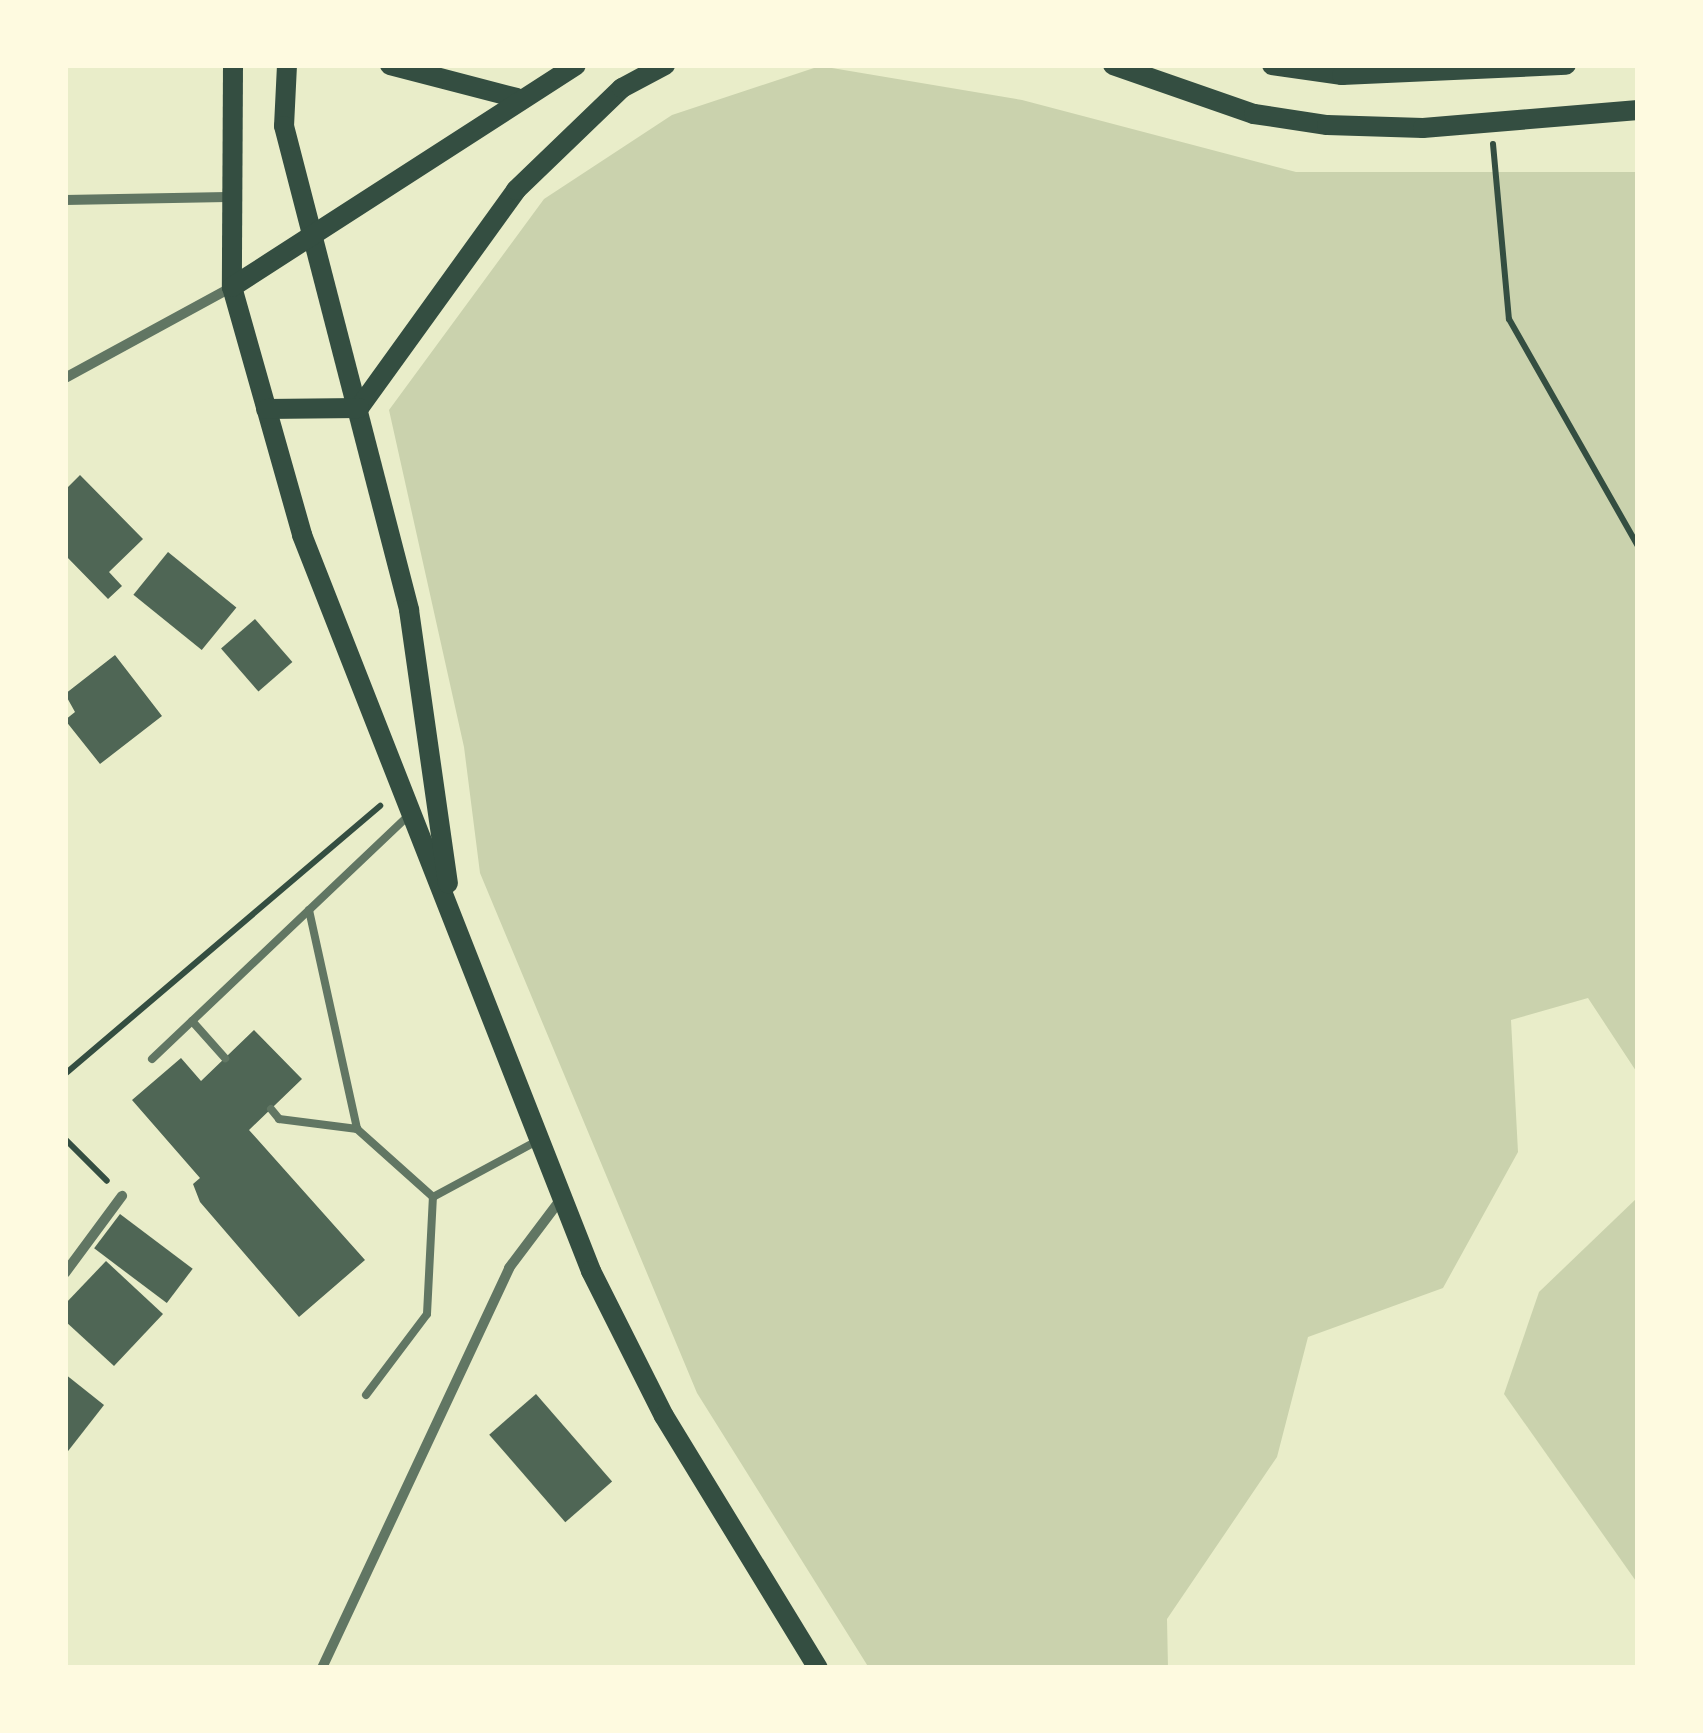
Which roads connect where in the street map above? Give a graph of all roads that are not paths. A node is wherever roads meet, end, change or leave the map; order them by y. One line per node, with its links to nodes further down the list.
1 (234, 65): 11 (main road)
2 (288, 65): 13 (main road)
3 (390, 65): 9 (main road)
4 (576, 65): 9 (main road)
5 (665, 65): 16 (main road)
6 (1113, 65): 10 (main road)
7 (1272, 65): 8 (main road)
8 (1566, 65)
9 (518, 98): 13 (main road)
10 (1638, 110)
11 (227, 197): 12 (street); 14 (main road)
12 (65, 200)
13 (308, 234): 14 (main road); 16 (main road)
14 (232, 287): 15 (street); 17 (main road)
15 (65, 378)
16 (359, 408): 17 (main road); 20 (main road)
17 (266, 409): 18 (main road)
18 (411, 814): 19 (lane); 20 (main road)
19 (309, 910): 21 (lane); 25 (lane)
20 (453, 920): 26 (main road)
21 (192, 1021): 22 (lane); 23 (lane)
22 (225, 1058)
23 (152, 1059)
24 (271, 1109): 25 (lane)
25 (358, 1130): 28 (lane)
26 (538, 1141): 28 (lane); 29 (main road)
27 (122, 1196): 30 (street)
28 (433, 1197): 31 (lane)
29 (561, 1199): 32 (street); 33 (main road)
30 (65, 1274)
31 (366, 1395)
32 (322, 1668)
33 (818, 1668)

